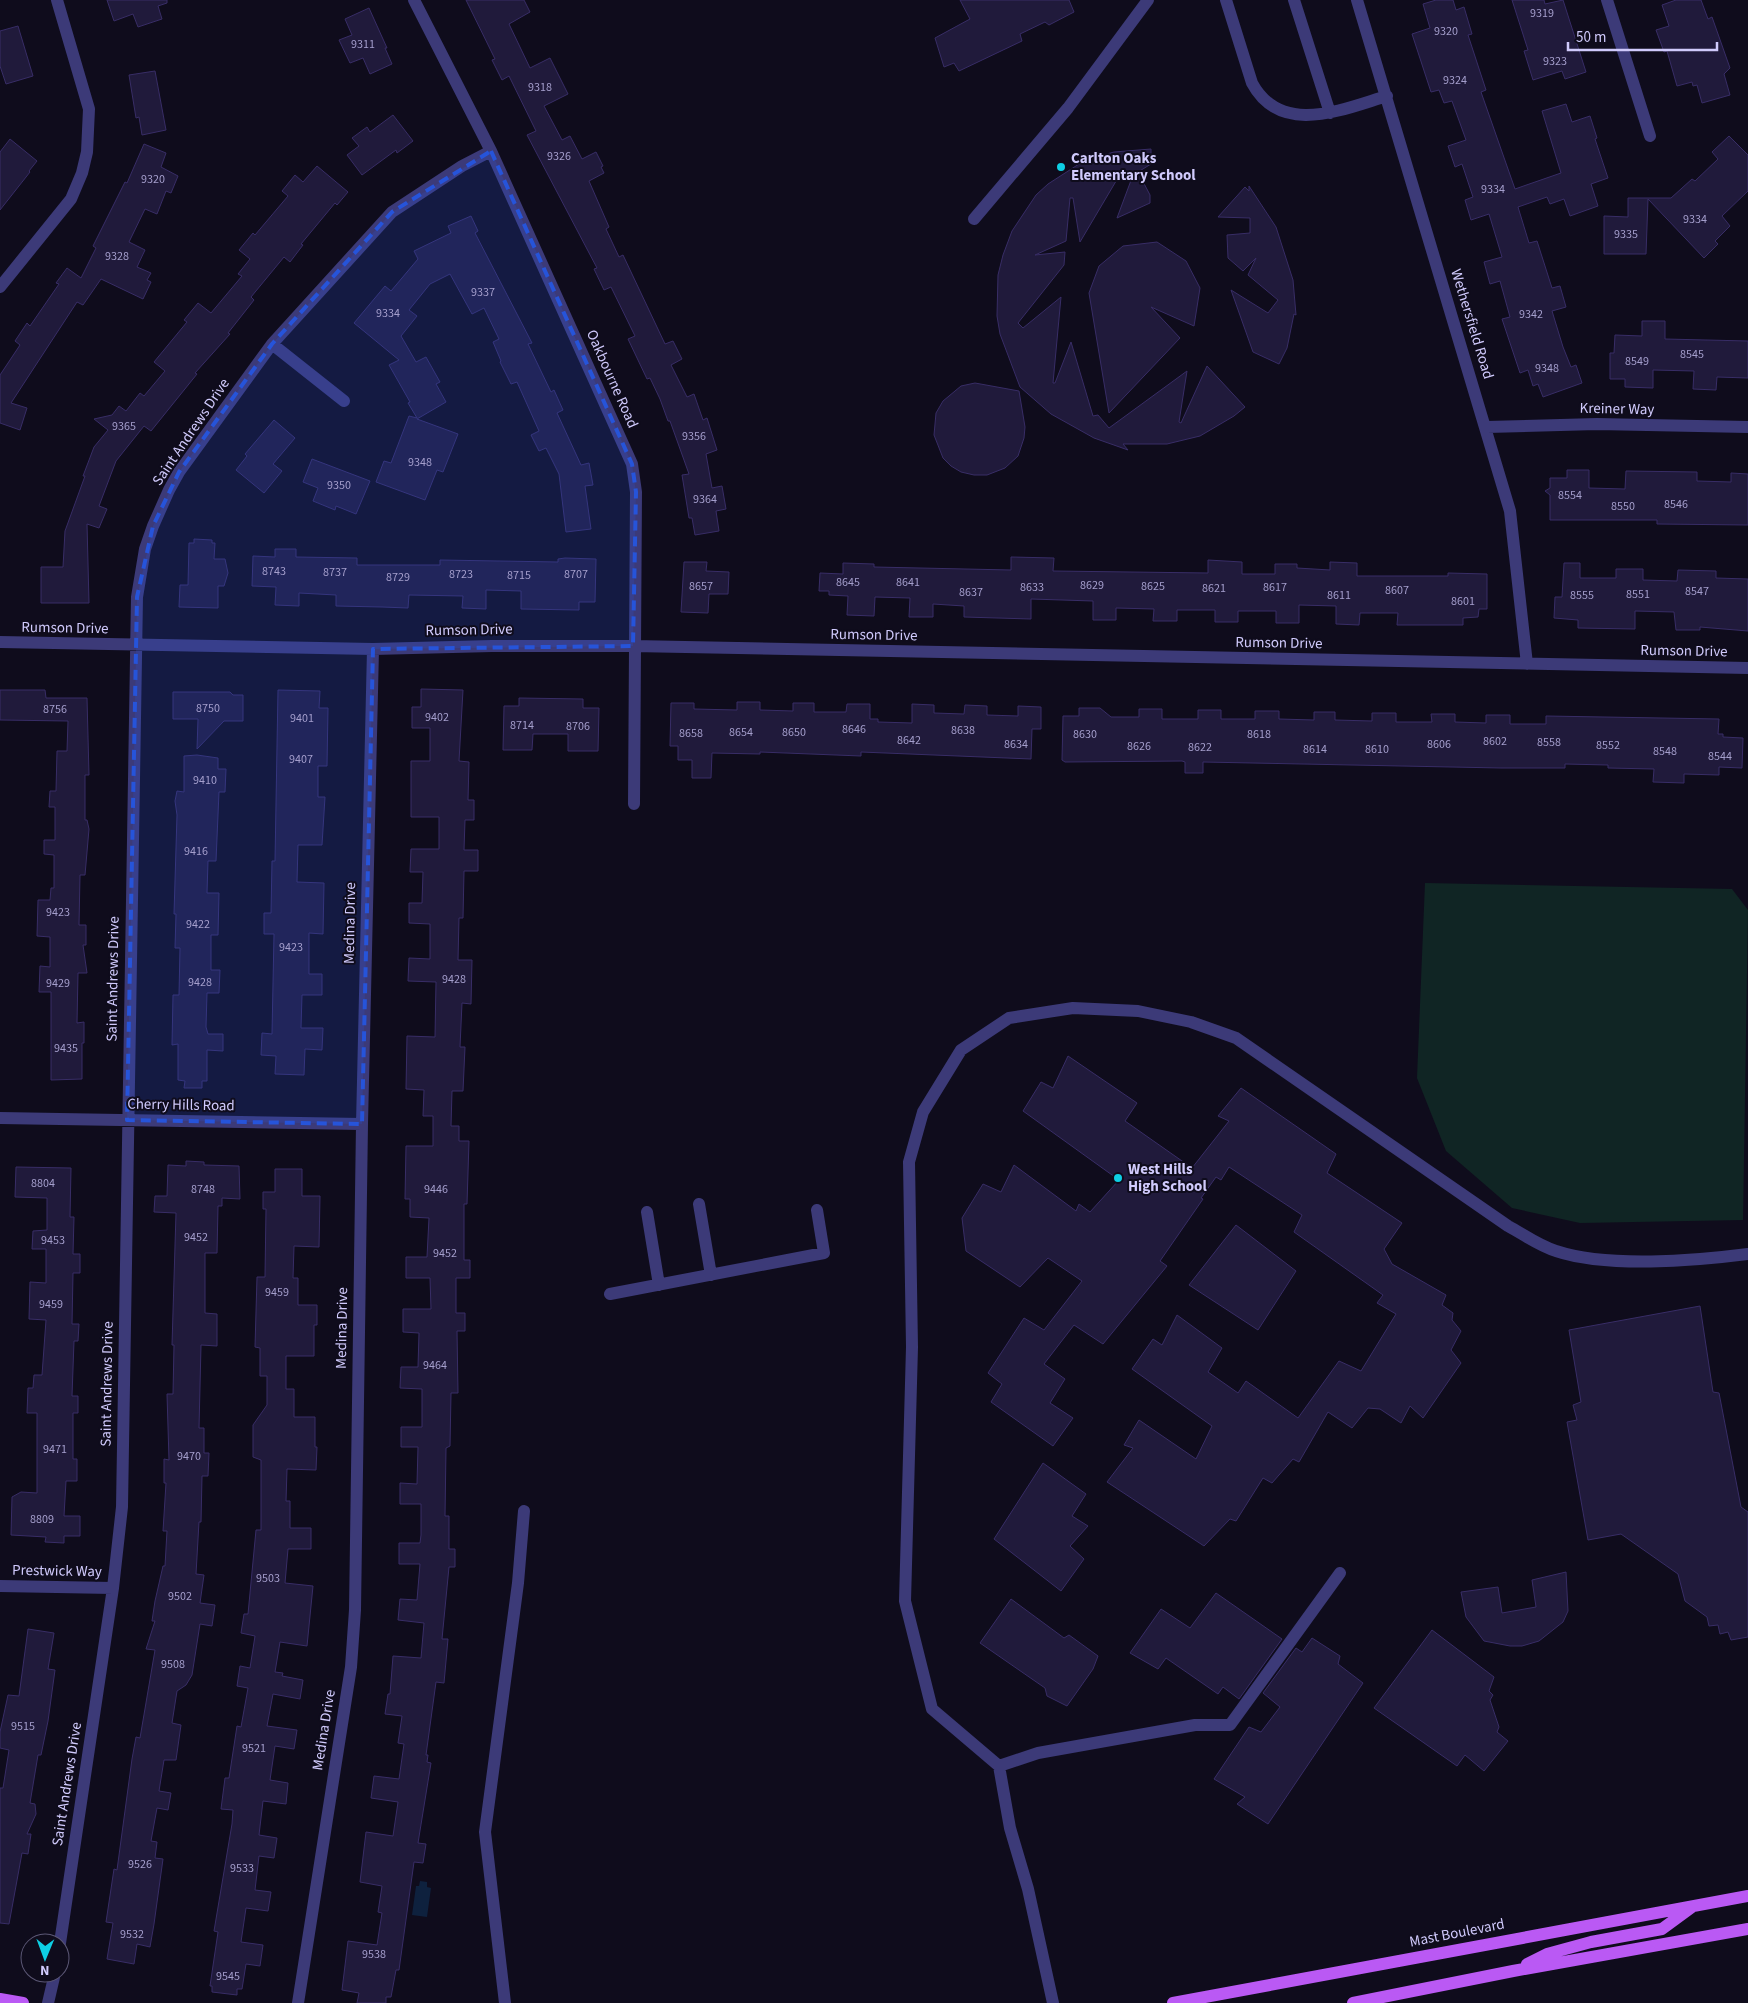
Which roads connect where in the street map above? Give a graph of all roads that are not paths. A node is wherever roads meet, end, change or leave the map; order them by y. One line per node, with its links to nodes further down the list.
1 (57, 0): 13 (street)
2 (414, 0): 11 (street, Oakbourne Road)
3 (1148, 0): 12 (street)
4 (1226, 0): 9 (street)
5 (1294, 0): 9 (street)
6 (1357, 0): 8 (street, Wethersfield Road)
7 (1607, 0): 10 (street)
8 (1387, 96): 9 (street); 16 (street, Wethersfield Road)
9 (1330, 113)
10 (1650, 136)
11 (491, 151): 14 (street, Saint Andrews Drive); 20 (street, Oakbourne Road)
12 (974, 219)
13 (0, 287)
14 (272, 344): 15 (street); 19 (street, Saint Andrews Drive)
15 (344, 401)
16 (1486, 427): 17 (street, Kreiner Way); 22 (street, Wethersfield Road)
17 (1748, 427)
18 (0, 642): 19 (street, Rumson Drive)
19 (136, 645): 21 (street, Rumson Drive); 26 (street, Saint Andrews Drive)
20 (634, 646): 21 (street, Rumson Drive); 22 (street, Rumson Drive); 24 (street, Oakbourne Road)
21 (373, 649): 27 (street, Medina Drive)
22 (1527, 664): 23 (street, Rumson Drive)
23 (1748, 668)
24 (634, 804)
25 (0, 1118): 26 (street, Cherry Hills Road)
26 (127, 1120): 27 (street, Cherry Hills Road); 38 (street, Saint Andrews Drive)
27 (362, 1124): 49 (street, Medina Drive)
28 (699, 1204): 32 (street)
29 (816, 1210): 32 (street)
30 (647, 1212): 33 (street)
31 (1748, 1254): 39 (street)
32 (711, 1275): 33 (street)
33 (659, 1285): 34 (street)
34 (610, 1294)
35 (524, 1511): 50 (street)
36 (1340, 1573): 39 (street)
37 (0, 1586): 38 (street, Prestwick Way)
38 (113, 1588): 43 (street, Saint Andrews Drive)
39 (999, 1766): 51 (street)
40 (1748, 1896): 41 (main road, Mast Boulevard)
41 (1694, 1905): 44 (main road); 52 (main road, Mast Boulevard)
42 (1748, 1929): 44 (main road)
43 (61, 1933)
44 (1513, 1971): 53 (main road)
45 (53, 1983): 48 (street)
46 (0, 1999): 47 (main road)
47 (24, 2003)
48 (48, 2003)
49 (298, 2003)
50 (505, 2003)
51 (1053, 2003)
52 (1172, 2003)
53 (1353, 2003)

